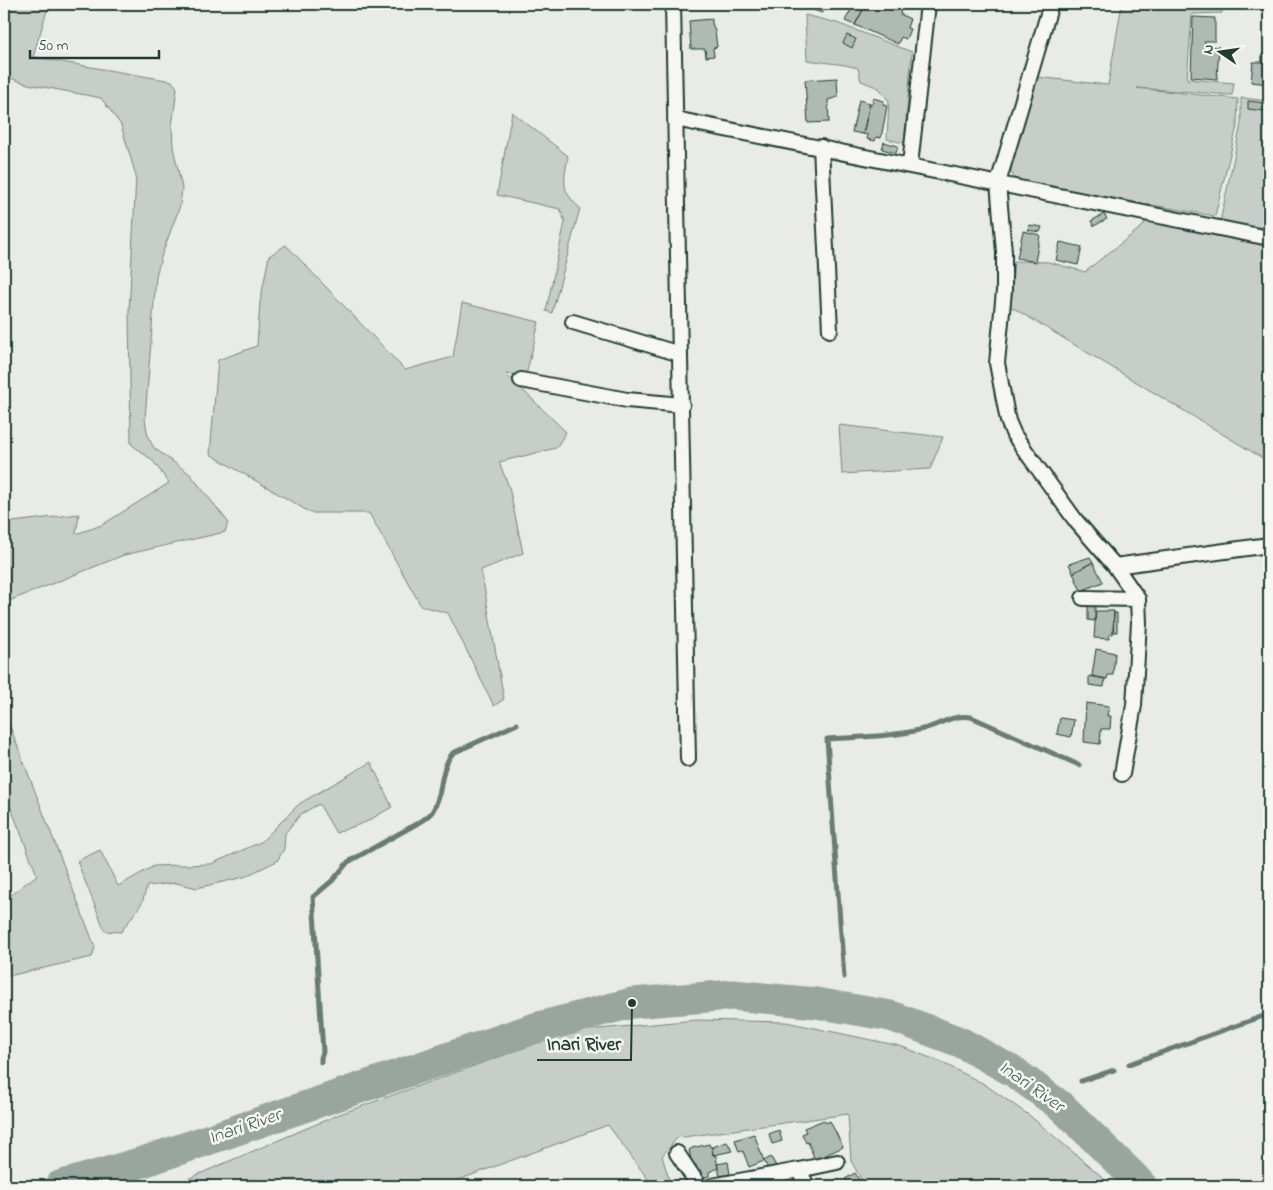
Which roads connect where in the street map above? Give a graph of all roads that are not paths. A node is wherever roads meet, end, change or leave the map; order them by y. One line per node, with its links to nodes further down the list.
1 (672, 4): 4 (street)
2 (928, 4): 6 (street)
3 (1051, 4): 7 (street)
4 (675, 119): 5 (street); 11 (street)
5 (822, 147): 6 (street); 10 (street)
6 (910, 165): 7 (street)
7 (998, 183): 8 (street); 15 (street)
8 (1269, 238)
9 (573, 322): 11 (street)
10 (830, 330)
11 (680, 354): 13 (street)
12 (521, 380): 13 (street)
13 (682, 405): 18 (street)
14 (1269, 545): 15 (street)
15 (1115, 566): 17 (street)
16 (1083, 598): 17 (street)
17 (1138, 599): 19 (street)
18 (688, 759)
19 (1122, 774)
20 (677, 1153): 23 (street)
21 (837, 1162): 22 (street)
22 (799, 1170): 24 (street); 25 (street)
23 (699, 1186)
24 (712, 1186)
25 (807, 1186)

